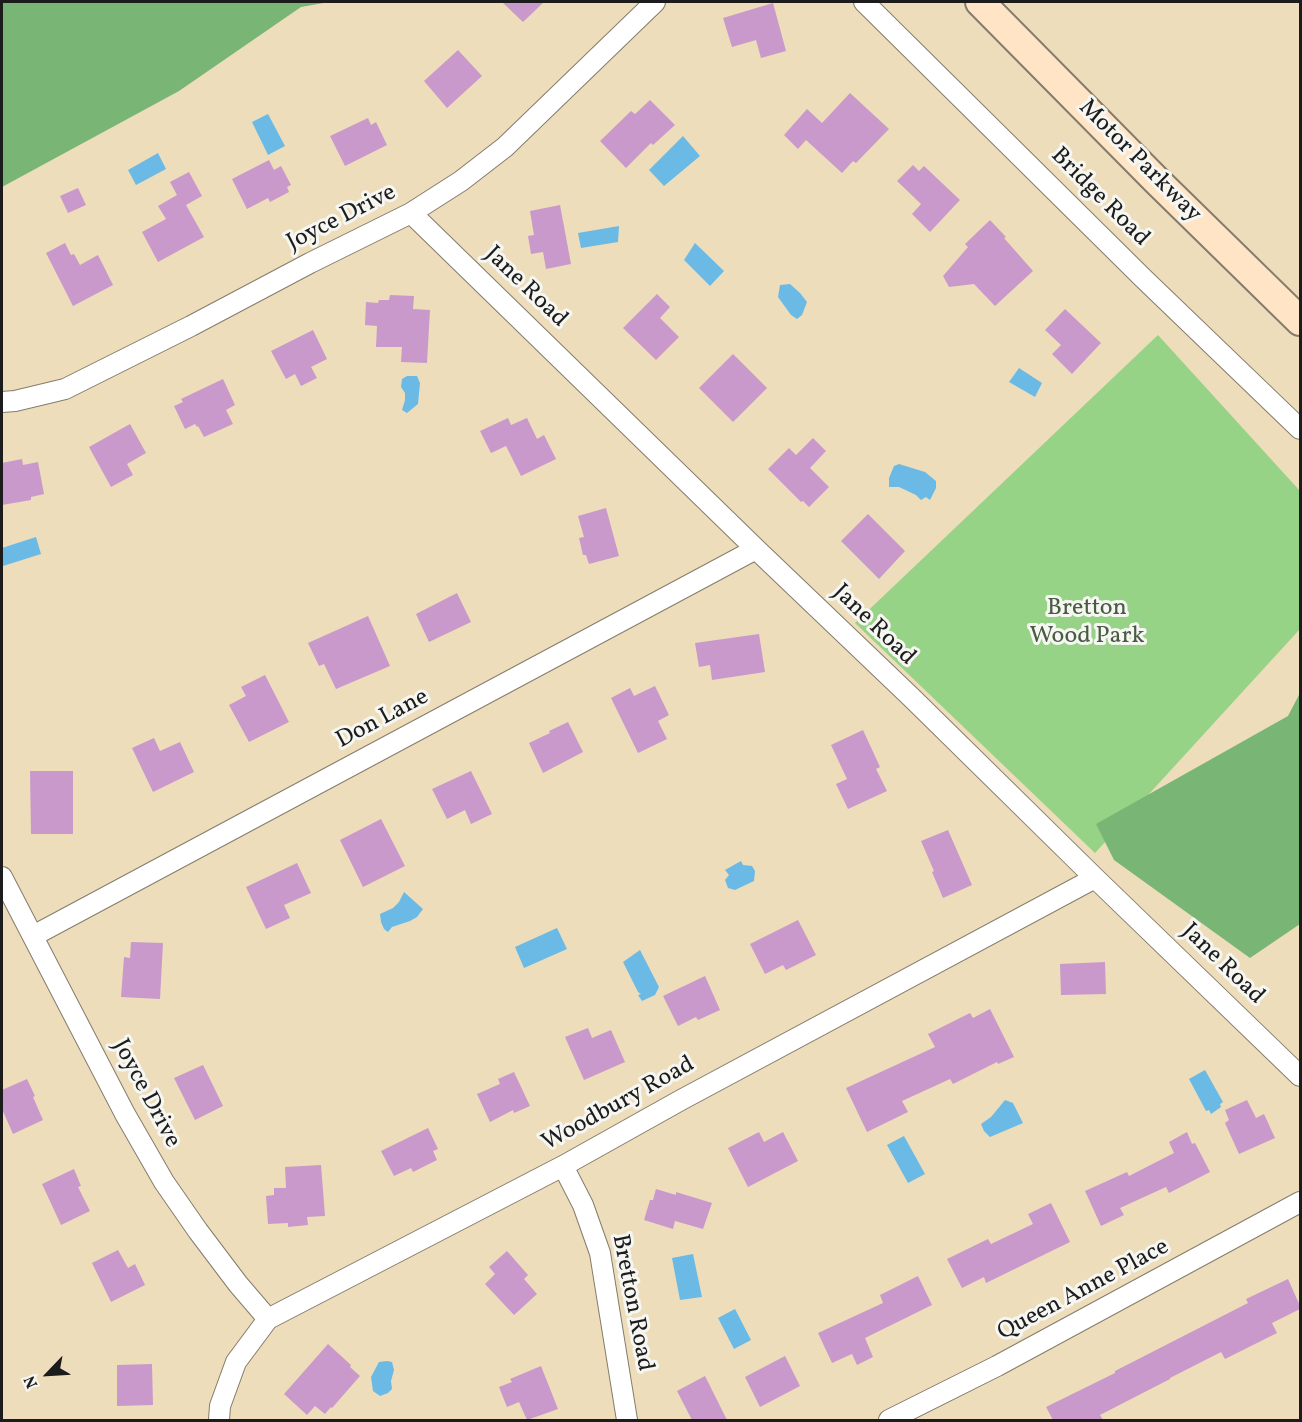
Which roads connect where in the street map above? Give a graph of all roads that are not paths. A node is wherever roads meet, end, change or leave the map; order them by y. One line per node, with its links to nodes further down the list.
1 (655, 2): 4 (street, Joyce Drive)
2 (864, 2): 7 (street, Bridge Road)
3 (982, 2): 5 (main road, Motor Parkway)
4 (411, 213): 6 (street, Joyce Drive); 8 (street, Jane Road)
5 (1300, 321)
6 (2, 402)
7 (1300, 429)
8 (756, 549): 10 (street, Jane Road); 11 (street, Don Lane)
9 (2, 877): 11 (street, Joyce Drive)
10 (1095, 878): 12 (street, Jane Road); 13 (street, Woodbury Road)
11 (33, 936): 15 (street, Joyce Drive)
12 (1300, 1076)
13 (563, 1166): 15 (street, Woodbury Road); 17 (street, Bretton Road)
14 (1300, 1202): 18 (street, Queen Anne Place)
15 (268, 1319): 16 (street, Woodbury Road)
16 (219, 1420)
17 (627, 1420)
18 (889, 1420)

